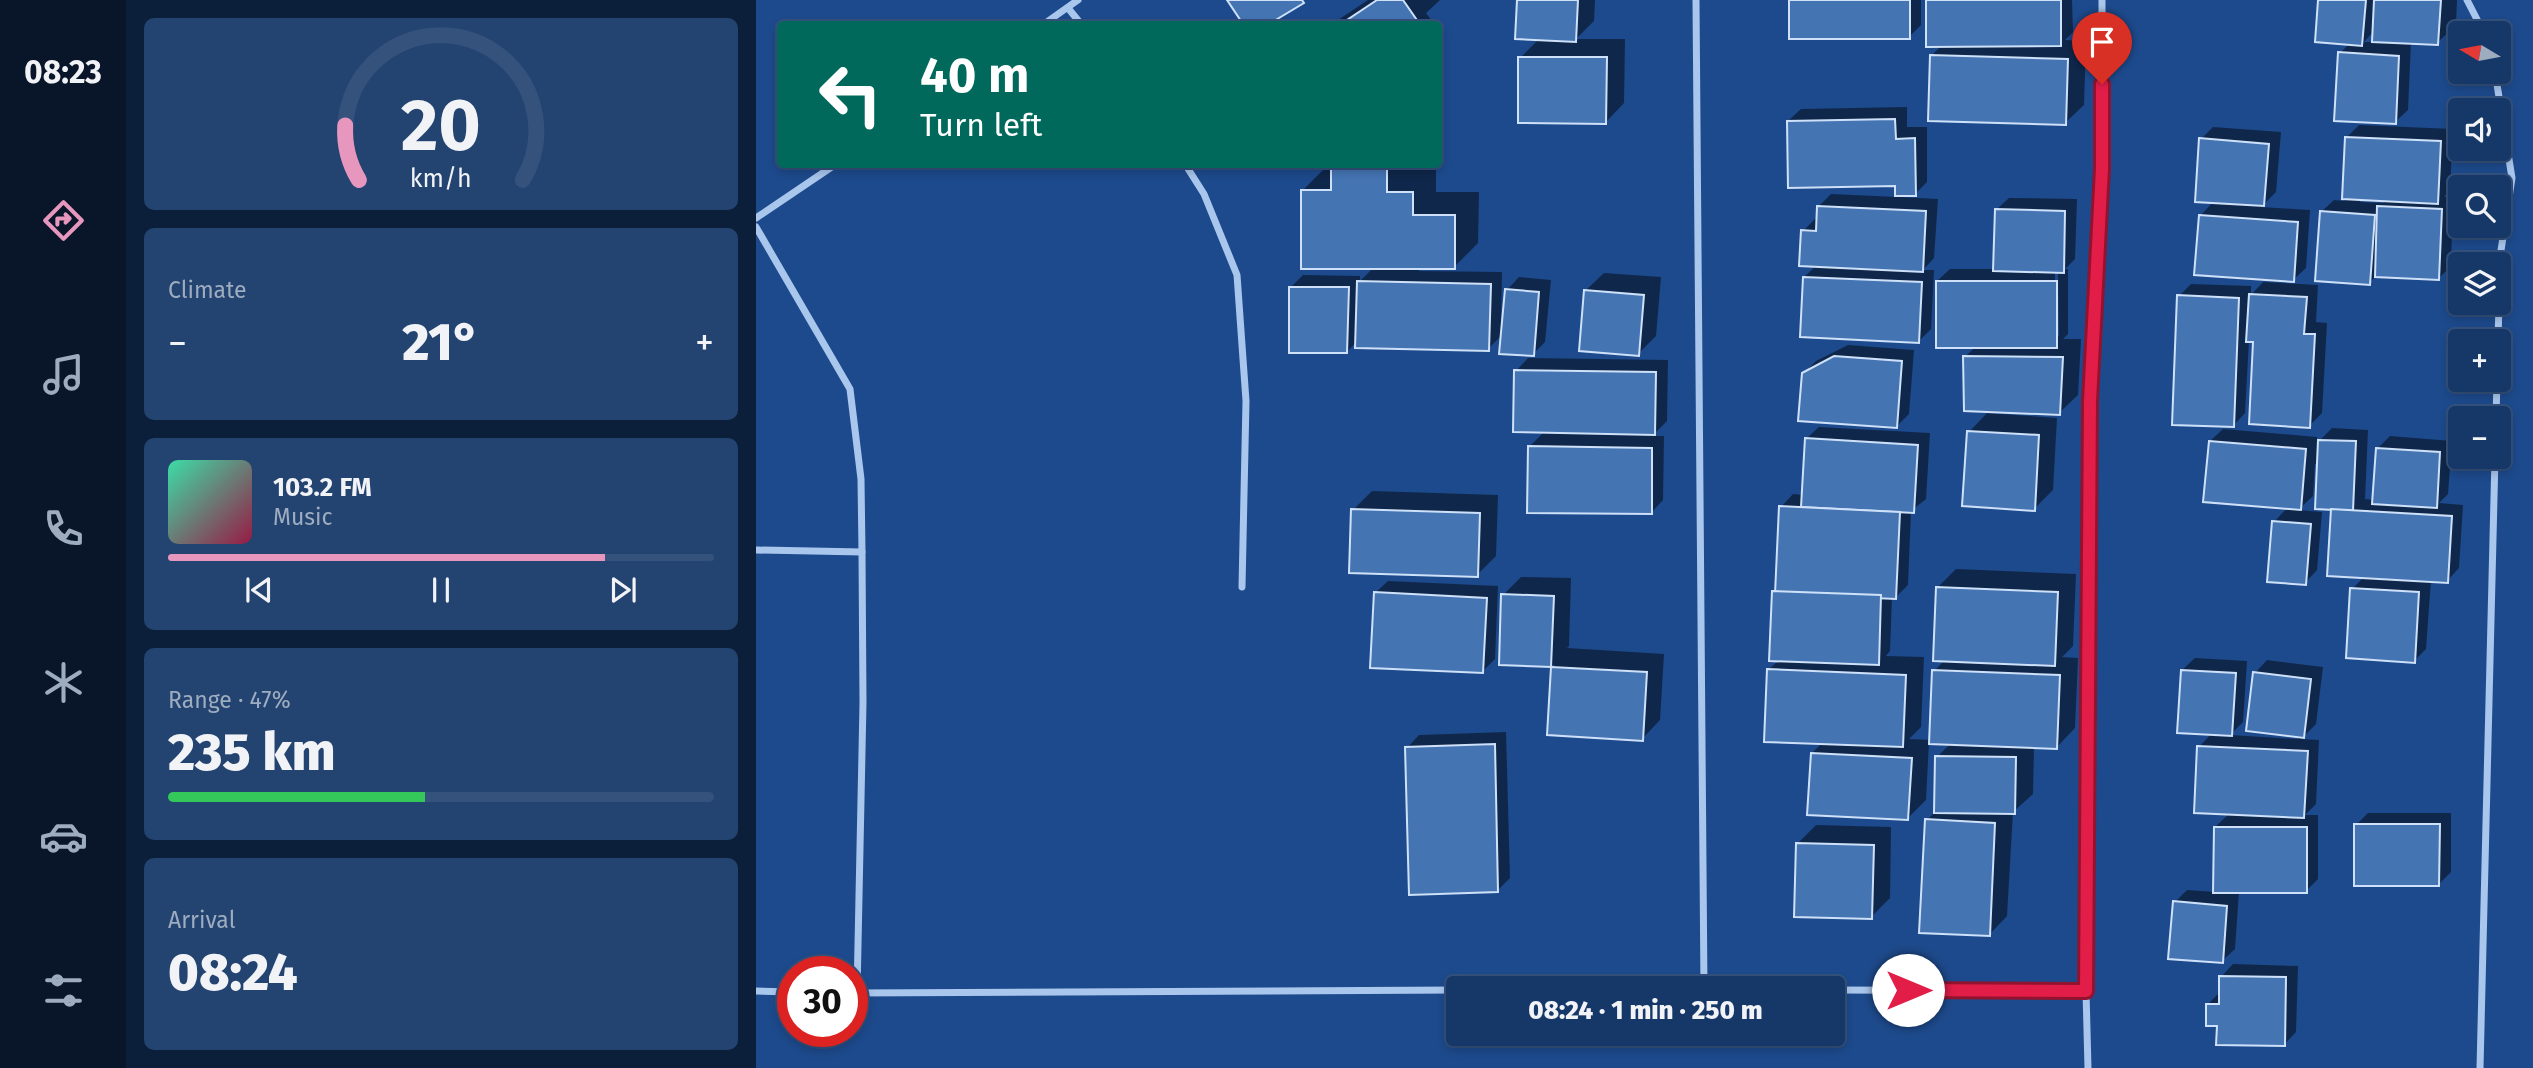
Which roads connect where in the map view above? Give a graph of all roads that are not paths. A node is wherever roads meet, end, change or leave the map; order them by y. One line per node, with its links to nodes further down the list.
1 (1078, 0): 5 (street)
2 (1696, 0): 20 (street)
3 (2102, 0): 23 (street)
4 (2467, 0): 8 (street)
5 (1068, 8): 6 (street); 7 (street)
6 (1048, 21)
7 (1079, 21)
8 (2478, 21)
9 (2497, 84): 14 (street)
10 (830, 168): 12 (street)
11 (1188, 168): 18 (street)
12 (756, 218)
13 (756, 227): 17 (street)
14 (2501, 252)
15 (2495, 469): 28 (street)
16 (756, 550): 17 (street)
17 (862, 552): 19 (street)
18 (1242, 587)
19 (856, 956)
20 (1704, 976)
21 (1446, 990): 26 (street)
22 (1845, 990): 23 (street)
23 (2086, 991): 27 (street)
24 (756, 992): 25 (street)
25 (777, 992)
26 (868, 993)
27 (2088, 1068)
28 (2480, 1068)

